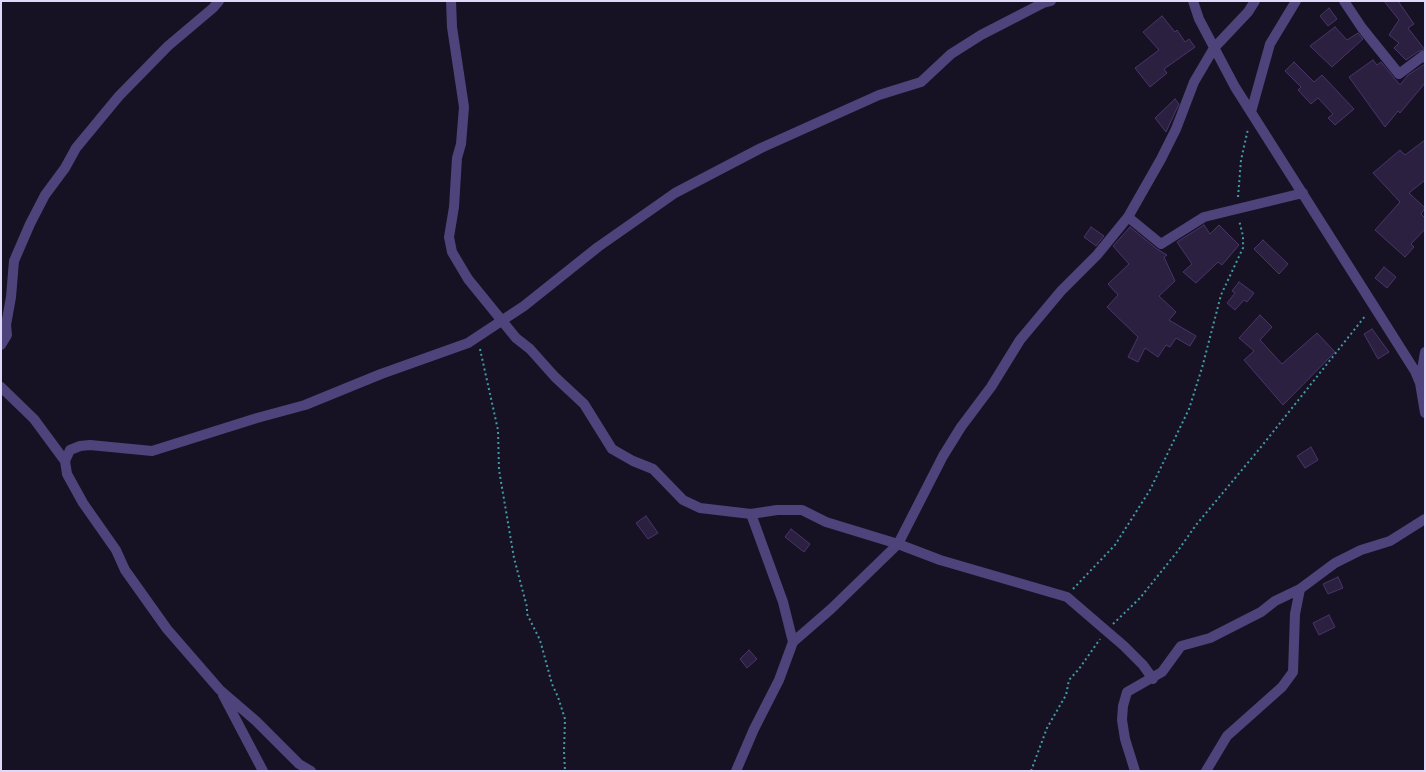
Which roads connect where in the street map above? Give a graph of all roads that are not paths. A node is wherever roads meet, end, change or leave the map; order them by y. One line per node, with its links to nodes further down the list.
1 (219, 1): 14 (street)
2 (451, 1): 13 (street)
3 (1051, 1): 13 (street)
4 (1193, 1): 8 (street)
5 (1255, 1): 8 (street)
6 (1296, 1): 10 (street)
7 (1344, 1): 9 (street)
8 (1214, 48): 10 (street); 12 (street)
9 (1425, 58)
10 (1251, 112): 11 (street)
11 (1303, 193): 12 (street); 16 (street)
12 (1128, 217): 22 (street)
13 (501, 320): 19 (street); 20 (street)
14 (1, 345)
15 (1425, 352): 16 (street)
16 (1420, 383): 18 (street)
17 (1, 387): 19 (street)
18 (1425, 413)
19 (65, 460): 26 (street)
20 (751, 514): 22 (street); 24 (street)
21 (1425, 518): 23 (street)
22 (898, 544): 24 (street); 25 (street)
23 (1300, 589): 25 (street); 27 (street)
24 (793, 642): 30 (street)
25 (1153, 679): 31 (street)
26 (220, 690): 28 (street); 29 (street)
27 (1216, 758): 32 (street); 33 (street)
28 (263, 771)
29 (311, 771)
30 (736, 771)
31 (1135, 771)
32 (1206, 771)
33 (1211, 771)

